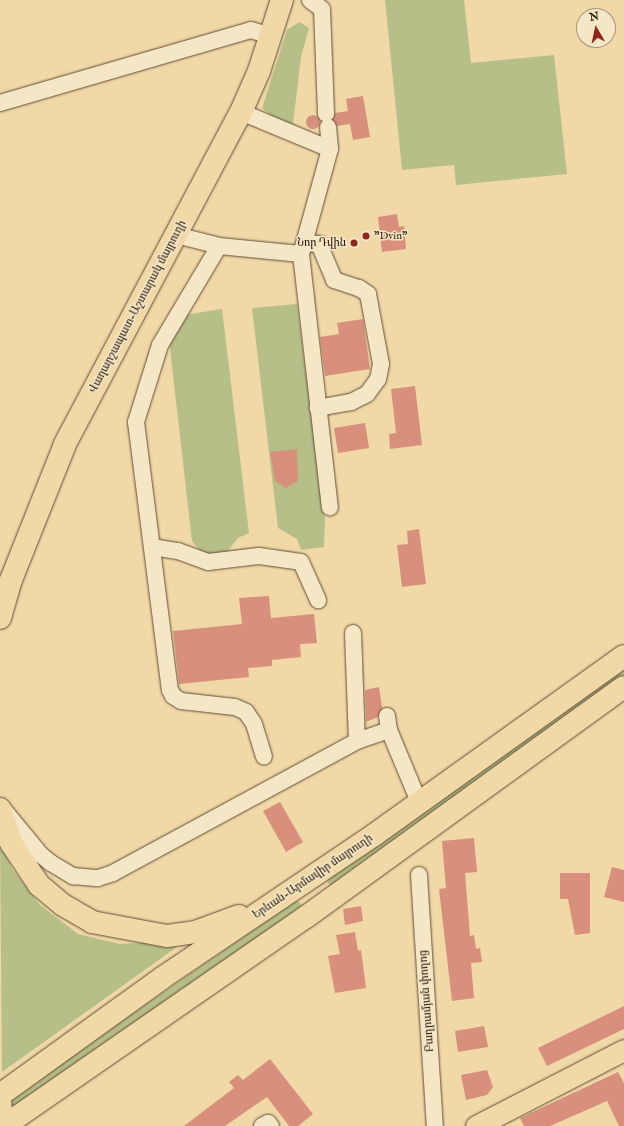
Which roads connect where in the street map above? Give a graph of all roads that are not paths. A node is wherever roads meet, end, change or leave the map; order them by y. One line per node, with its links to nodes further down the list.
1 (282, 0): 3 (highway, Վաղարշապատ-Աշտարակ մայրուղի)
2 (310, 0): 6 (street)
3 (271, 36): 4 (street); 5 (highway, Վաղարշապատ-Աշտարակ մայրուղի)
4 (0, 103)
5 (241, 112): 6 (street); 7 (highway, Վաղարշապատ-Աշտարակ մայրուղի)
6 (330, 149): 9 (street)
7 (176, 235): 8 (street); 14 (highway, Վաղարշապատ-Աշտարակ մայրուղի)
8 (219, 246): 9 (street); 12 (street)
9 (304, 248): 10 (street); 10 (street)
10 (318, 408): 11 (street)
11 (330, 507)
12 (152, 547): 13 (street); 19 (street)
13 (318, 600)
14 (0, 618)
15 (353, 633): 18 (street)
16 (624, 656): 20 (highway, Երևան-Արմավիր մայրուղի)
17 (624, 688): 25 (highway)
18 (357, 741): 20 (street); 21 (street)
19 (264, 756)
20 (419, 802): 24 (highway, Երևան-Արմավիր մայրուղի)
21 (0, 803)
22 (0, 809): 24 (highway)
23 (418, 875): 32 (street, Բաղրամյան փողոց)
24 (295, 889): 25 (highway); 27 (highway, Երևան-Արմավիր մայրուղի)
25 (306, 917): 29 (highway)
26 (624, 1050): 33 (main road)
27 (0, 1095)
28 (0, 1101): 29 (main road)
29 (3, 1126)
30 (262, 1126): 31 (street)
31 (271, 1126)
32 (435, 1126)
33 (476, 1126)

